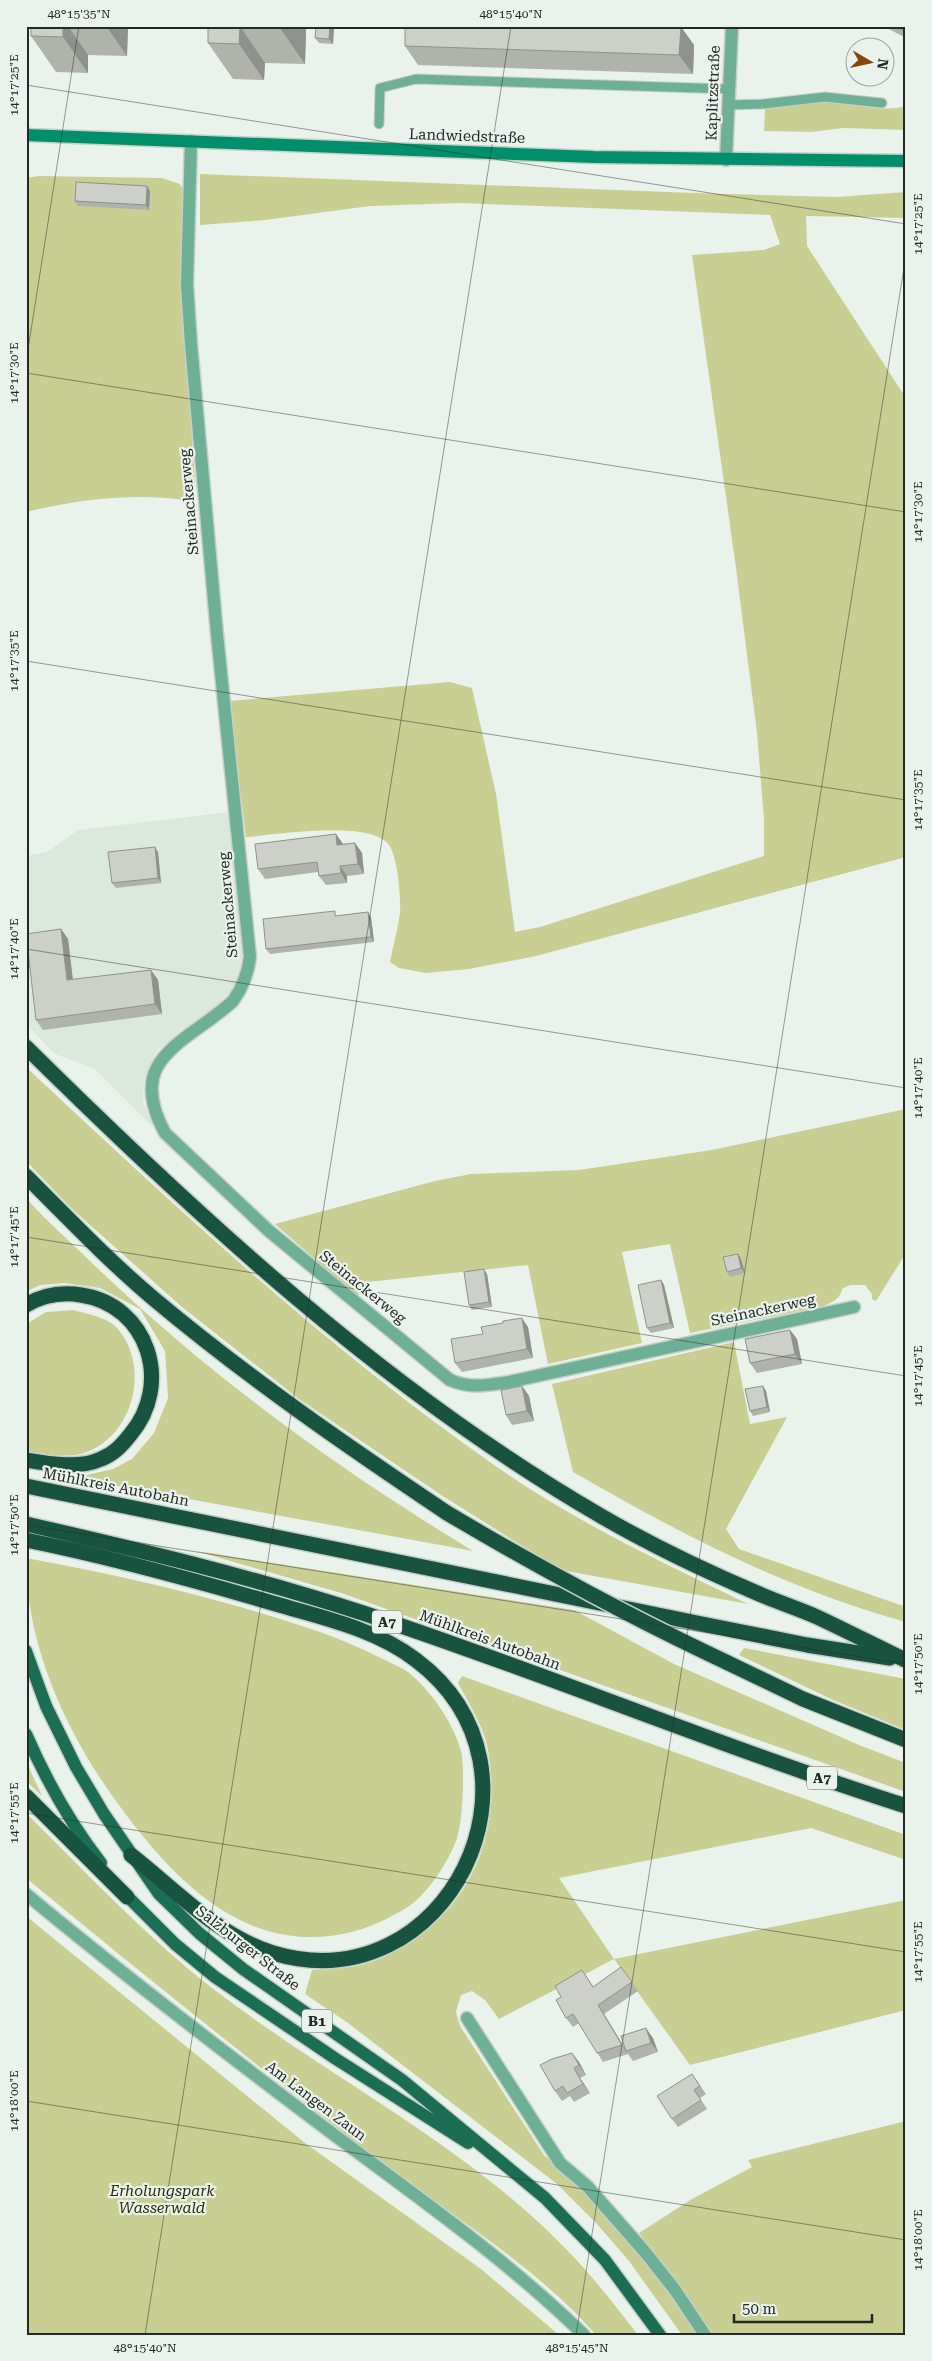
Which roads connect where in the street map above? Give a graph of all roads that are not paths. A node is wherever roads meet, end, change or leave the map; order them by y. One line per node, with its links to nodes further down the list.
1 (732, 26): 2 (street, Kaplitzstraße)
2 (729, 89): 4 (street, Kaplitzstraße); 5 (lane)
3 (882, 103): 4 (lane)
4 (728, 105): 8 (street, Kaplitzstraße)
5 (379, 124)
6 (26, 135): 7 (main road, Landwiedstraße)
7 (191, 141): 8 (main road, Landwiedstraße); 13 (street, Steinackerweg)
8 (726, 160): 9 (main road, Landwiedstraße)
9 (906, 161)
10 (26, 1047): 19 (highway)
11 (26, 1176): 21 (highway, bridge)
12 (26, 1305): 14 (highway)
13 (854, 1307)
14 (26, 1460)
15 (26, 1486): 19 (highway, Mühlkreis Autobahn)
16 (26, 1524): 23 (highway, Mühlkreis Autobahn / A7)
17 (26, 1540): 24 (highway)
18 (26, 1651): 24 (main road, Salzburger Straße / B1)
19 (905, 1660)
20 (26, 1734): 26 (main road, Salzburger Straße / B1)
21 (906, 1740)
22 (26, 1796): 26 (highway)
23 (906, 1806)
24 (131, 1855): 28 (main road, Salzburger Straße / B1)
25 (26, 1894): 29 (street, Am Langen Zaun)
26 (126, 1897): 28 (main road, Salzburger Straße / B1)
27 (467, 2018): 31 (street)
28 (516, 2174): 30 (main road, Salzburger Straße / B1)
29 (584, 2335)
30 (660, 2335)
31 (705, 2335)

